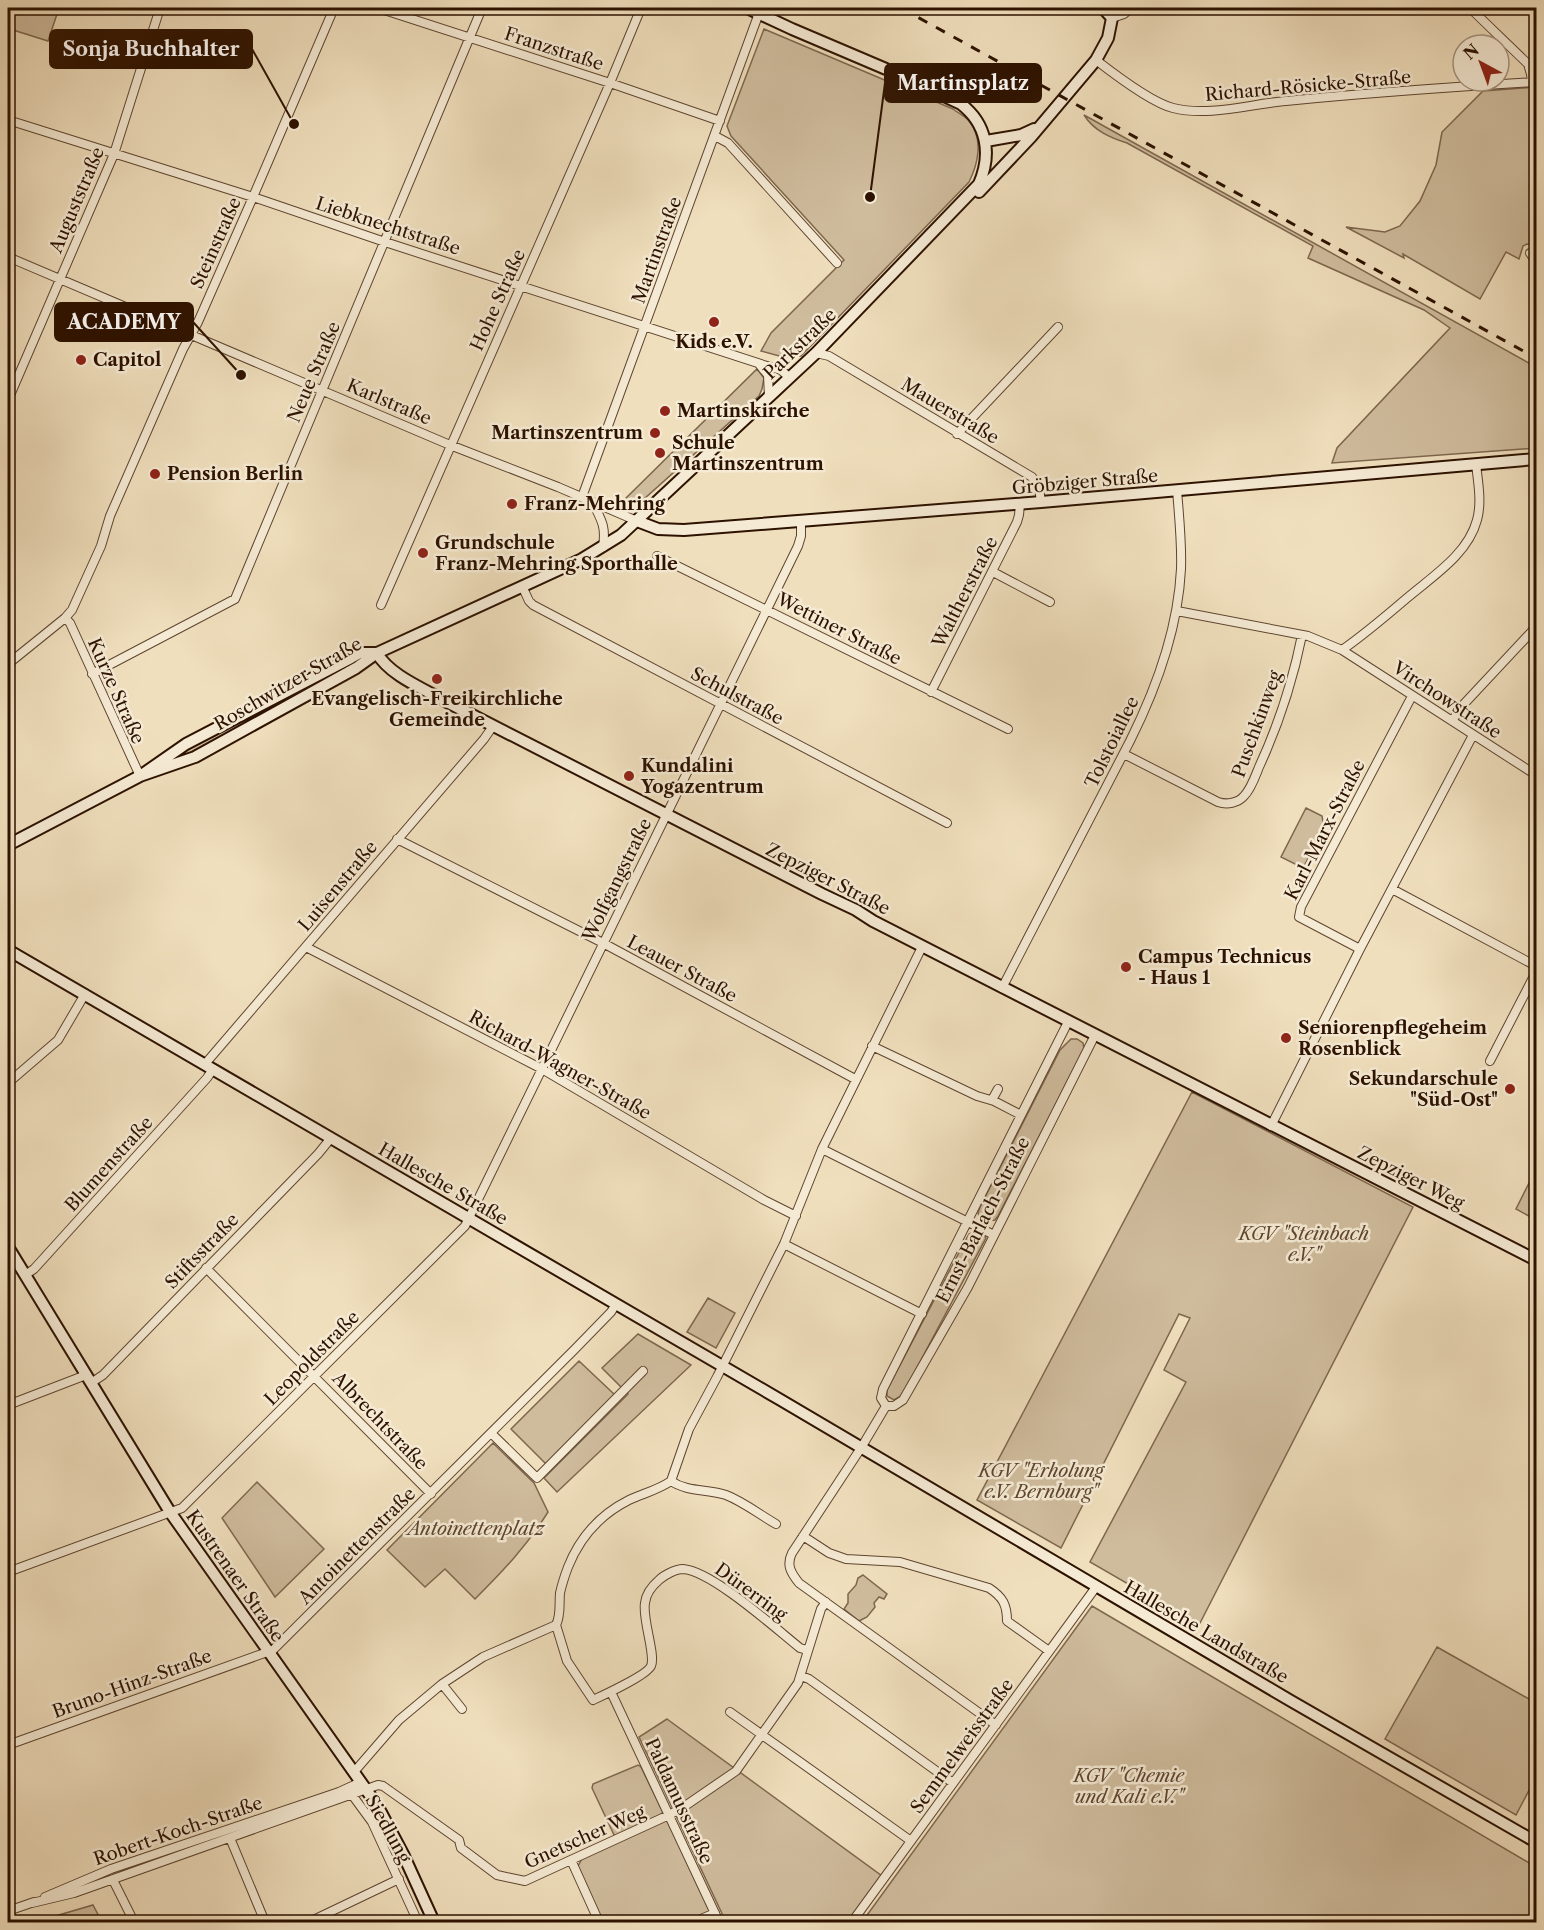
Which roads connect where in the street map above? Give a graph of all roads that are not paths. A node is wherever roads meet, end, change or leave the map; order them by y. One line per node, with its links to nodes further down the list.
1 (160, 8): 21 (street, Auguststraße)
2 (334, 8): 22 (street, Steinstraße)
3 (378, 8): 12 (street, Franzstraße)
4 (482, 8): 12 (street, Neue Straße)
5 (641, 8): 15 (street, Hohe Straße)
6 (747, 8): 10 (main road)
7 (1103, 8): 11 (main road)
8 (1131, 8): 11 (street)
9 (1470, 8): 14 (street)
10 (759, 13): 17 (street, Martinstraße); 20 (main road)
11 (1112, 18): 13 (main road, Parkstraße)
12 (470, 38): 15 (street, Franzstraße); 24 (street, Neue Straße)
13 (1096, 60): 14 (street, Richard-Rösicke-Straße); 18 (main road, Parkstraße)
14 (1534, 82)
15 (610, 83): 17 (street, Franzstraße); 30 (street, Hohe Straße)
16 (8, 120): 21 (street, Liebknechtstraße)
17 (720, 121): 19 (street, Martinstraße)
18 (1040, 125): 20 (main road, Parkstraße); 23 (main road, Parkstraße)
19 (715, 136): 28 (street); 31 (street, Martinstraße)
20 (986, 141): 23 (main road, Parkstraße)
21 (114, 154): 22 (street, Liebknechtstraße); 29 (street, Auguststraße)
22 (253, 197): 24 (street, Liebknechtstraße); 33 (street, Steinstraße)
23 (930, 235): 34 (main road, Parkstraße)
24 (385, 242): 30 (street, Liebknechtstraße); 39 (street, Neue Straße)
25 (1530, 253): 27 (street)
26 (8, 257): 29 (street, Karlstraße)
27 (1536, 262)
28 (837, 263)
29 (59, 280): 33 (street, Karlstraße); 41 (street, Auguststraße)
30 (521, 286): 31 (street, Liebknechtstraße); 43 (street, Hohe Straße)
31 (644, 327): 37 (street, Liebknechtstraße); 47 (street, Martinstraße)
32 (1058, 327): 42 (street)
33 (190, 335): 39 (street, Karlstraße); 61 (street, Steinstraße)
34 (829, 340): 35 (main road, Parkstraße); 36 (street)
35 (816, 353): 36 (street, Mauerstraße); 38 (main road, Parkstraße)
36 (829, 356): 42 (street, Mauerstraße)
37 (758, 363): 38 (street, Liebknechtstraße); 40 (street)
38 (790, 378): 40 (main road, Parkstraße)
39 (322, 390): 43 (street, Karlstraße); 67 (street, Neue Straße)
40 (769, 398): 51 (main road, Parkstraße)
41 (8, 400)
42 (957, 434): 48 (street, Mauerstraße)
43 (450, 445): 47 (street, Karlstraße); 58 (street, Hohe Straße)
44 (1536, 459): 45 (main road, Gröbziger Straße)
45 (1476, 465): 46 (main road, Gröbziger Straße); 64 (street)
46 (1177, 490): 48 (main road, Gröbziger Straße); 60 (street, Tolstoiallee)
47 (582, 497): 49 (street, Karlstraße)
48 (1041, 502): 50 (main road, Gröbziger Straße)
49 (593, 503): 51 (street, Karlstraße); 53 (street)
50 (1020, 504): 52 (main road, Gröbziger Straße); 55 (street, Waltherstraße)
51 (637, 521): 52 (main road, Gröbziger Straße); 53 (main road, Parkstraße)
52 (801, 521): 59 (street, Wolfgangstraße)
53 (603, 547): 56 (main road, Parkstraße)
54 (657, 556): 59 (street, Wettiner Straße)
55 (993, 572): 57 (street); 68 (street, Waltherstraße)
56 (522, 586): 65 (main road, Roschwitzer Straße); 70 (street, Schulstraße)
57 (1050, 602)
58 (381, 605)
59 (765, 609): 68 (street, Wettiner Straße); 70 (street, Wolfgangstraße)
60 (1176, 611): 63 (street, Virchowstraße); 75 (street, Tolstoiallee)
61 (65, 618): 66 (street, Steinstraße); 67 (street, Kurze Straße)
62 (1536, 627): 71 (street)
63 (1302, 635): 64 (street, Virchowstraße); 75 (street, Puschkinweg)
64 (1342, 650): 69 (street, Virchowstraße)
65 (377, 653): 72 (main road, Zepziger Straße); 77 (main road, Roschwitzer Straße)
66 (8, 664)
67 (92, 674): 77 (street, Kurze Straße)
68 (931, 692): 73 (street, Wettiner Straße)
69 (1412, 696): 71 (street, Virchowstraße); 86 (street, Karl-Marx-Straße)
70 (719, 704): 78 (street, Wolfgangstraße); 79 (street, Schulstraße)
71 (1452, 721): 74 (street, Virchowstraße)
72 (493, 726): 78 (main road, Zepziger Straße); 80 (street, Luisenstraße)
73 (1008, 729)
74 (1473, 735): 76 (street, Virchowstraße); 82 (street)
75 (1124, 754): 90 (street, Tolstoiallee)
76 (1536, 775)
77 (140, 776): 81 (main road, Roschwitzer Straße)
78 (666, 814): 83 (street, Wolfgangstraße); 85 (main road, Zepziger Straße)
79 (947, 823)
80 (398, 839): 83 (street, Leauer Straße); 84 (street, Luisenstraße)
81 (8, 845)
82 (1392, 889): 86 (street); 88 (street)
83 (603, 943): 97 (street, Wolfgangstraße); 98 (street, Leauer Straße)
84 (306, 947): 96 (street, Luisenstraße); 97 (street, Richard-Wagner-Straße)
85 (922, 947): 90 (main road, Zepziger Straße); 94 (street)
86 (1360, 949): 103 (street)
87 (8, 950): 91 (main road, Hallesche Straße)
88 (1536, 966)
89 (1536, 972): 95 (street)
90 (1002, 988): 92 (main road, Zepziger Straße)
91 (85, 994): 96 (main road, Hallesche Straße); 99 (street)
92 (1068, 1022): 93 (main road, Zepziger Straße); 102 (street, Ernst-Barlach-Straße)
93 (1095, 1035): 103 (main road, Zepziger Straße); 109 (street, Ernst-Barlach-Straße)
94 (872, 1046): 98 (street); 101 (street)
95 (1490, 1061)
96 (209, 1067): 104 (main road, Hallesche Straße); 114 (street, Blumenstraße)
97 (542, 1069): 106 (street, Richard-Wagner-Straße); 107 (street, Wolfgangstraße)
98 (855, 1079): 105 (street)
99 (8, 1083)
100 (998, 1089): 101 (street)
101 (992, 1100): 102 (street)
102 (1021, 1115): 108 (street, Ernst-Barlach-Straße)
103 (1271, 1126): 112 (main road, Zepziger Weg)
104 (331, 1138): 107 (main road, Hallesche Straße); 113 (street, Stiftsstraße)
105 (822, 1149): 106 (street); 108 (street)
106 (796, 1216): 110 (street)
107 (469, 1218): 115 (main road, Hallesche Straße); 119 (street, Leopoldstraße)
108 (968, 1221): 109 (street); 116 (street, Ernst-Barlach-Straße)
109 (994, 1235): 122 (street, Ernst-Barlach-Straße)
110 (784, 1244): 116 (street); 117 (street)
111 (8, 1247): 114 (main road, Kustrenaer Straße)
112 (1536, 1260)
113 (206, 1268): 119 (street, Albrechtstraße); 120 (street, Stiftsstraße)
114 (25, 1275): 120 (main road, Kustrenaer Straße)
115 (616, 1304): 117 (main road, Hallesche Straße); 123 (street, Antoinettenstraße)
116 (922, 1314): 122 (street, Ernst-Barlach-Straße)
117 (722, 1367): 124 (main road, Hallesche Straße); 125 (street)
118 (643, 1371): 123 (street)
119 (315, 1376): 126 (street, Albrechtstraße); 127 (street, Leopoldstraße)
120 (88, 1379): 121 (street, Stiftsstraße); 127 (main road, Kustrenaer Straße)
121 (8, 1405)
122 (886, 1406): 124 (street, Ernst-Barlach-Straße)
123 (491, 1433): 126 (street, Antoinettenstraße)
124 (861, 1448): 129 (street, Ernst-Barlach-Straße); 131 (main road, Hallesche Landstraße)
125 (671, 1481): 128 (street); 133 (street)
126 (431, 1494): 136 (street, Antoinettenstraße)
127 (170, 1512): 130 (street, Leopoldstraße); 136 (main road, Kustrenaer Straße)
128 (776, 1524)
129 (803, 1536): 132 (street, Ernst-Barlach-Straße); 135 (street)
130 (8, 1572)
131 (1096, 1587): 135 (street, Semmelweisstraße); 153 (main road, Hallesche Landstraße)
132 (826, 1602): 134 (street, Gnetscher Weg); 142 (street)
133 (556, 1625): 138 (street); 139 (street)
134 (807, 1650): 137 (street, Gnetscher Weg); 139 (street, Dürerring)
135 (1049, 1651): 142 (street, Semmelweisstraße)
136 (268, 1652): 144 (street, Bruno-Hinz-Straße); 145 (main road, Kustrenaer Straße)
137 (801, 1676): 143 (street, Gnetscher Weg); 146 (street)
138 (442, 1684): 140 (street); 145 (street)
139 (611, 1692): 150 (street, Paldamusstraße)
140 (462, 1709)
141 (730, 1712): 143 (street)
142 (996, 1725): 146 (street, Semmelweisstraße)
143 (762, 1734): 150 (street, Gnetscher Weg); 152 (street)
144 (8, 1745)
145 (354, 1772): 147 (main road, Kustrenaer Straße)
146 (954, 1783): 152 (street, Semmelweisstraße)
147 (363, 1785): 148 (street); 154 (street, Gnetscher Weg); 164 (main road, Kustrenaer Straße)
148 (350, 1791): 149 (street, Siedlung); 155 (street, Siedlung)
149 (326, 1800): 151 (street, Siedlung); 157 (street, Robert-Koch-Straße)
150 (669, 1815): 154 (street, Gnetscher Weg); 159 (street, Paldamusstraße)
151 (230, 1838): 156 (street, Siedlung); 161 (street)
152 (911, 1841): 168 (street, Semmelweisstraße)
153 (1536, 1842)
154 (571, 1860): 165 (street)
155 (399, 1879): 162 (street, Siedlung); 163 (street, Siedlung)
156 (112, 1880): 157 (street, Siedlung); 160 (street)
157 (32, 1903): 158 (street, Robert-Koch-Straße)
158 (8, 1911)
159 (715, 1913): 166 (street); 167 (street, Paldamusstraße)
160 (134, 1923)
161 (265, 1923)
162 (309, 1923)
163 (418, 1923)
164 (434, 1923)
165 (599, 1923)
166 (694, 1923)
167 (719, 1923)
168 (852, 1923)

